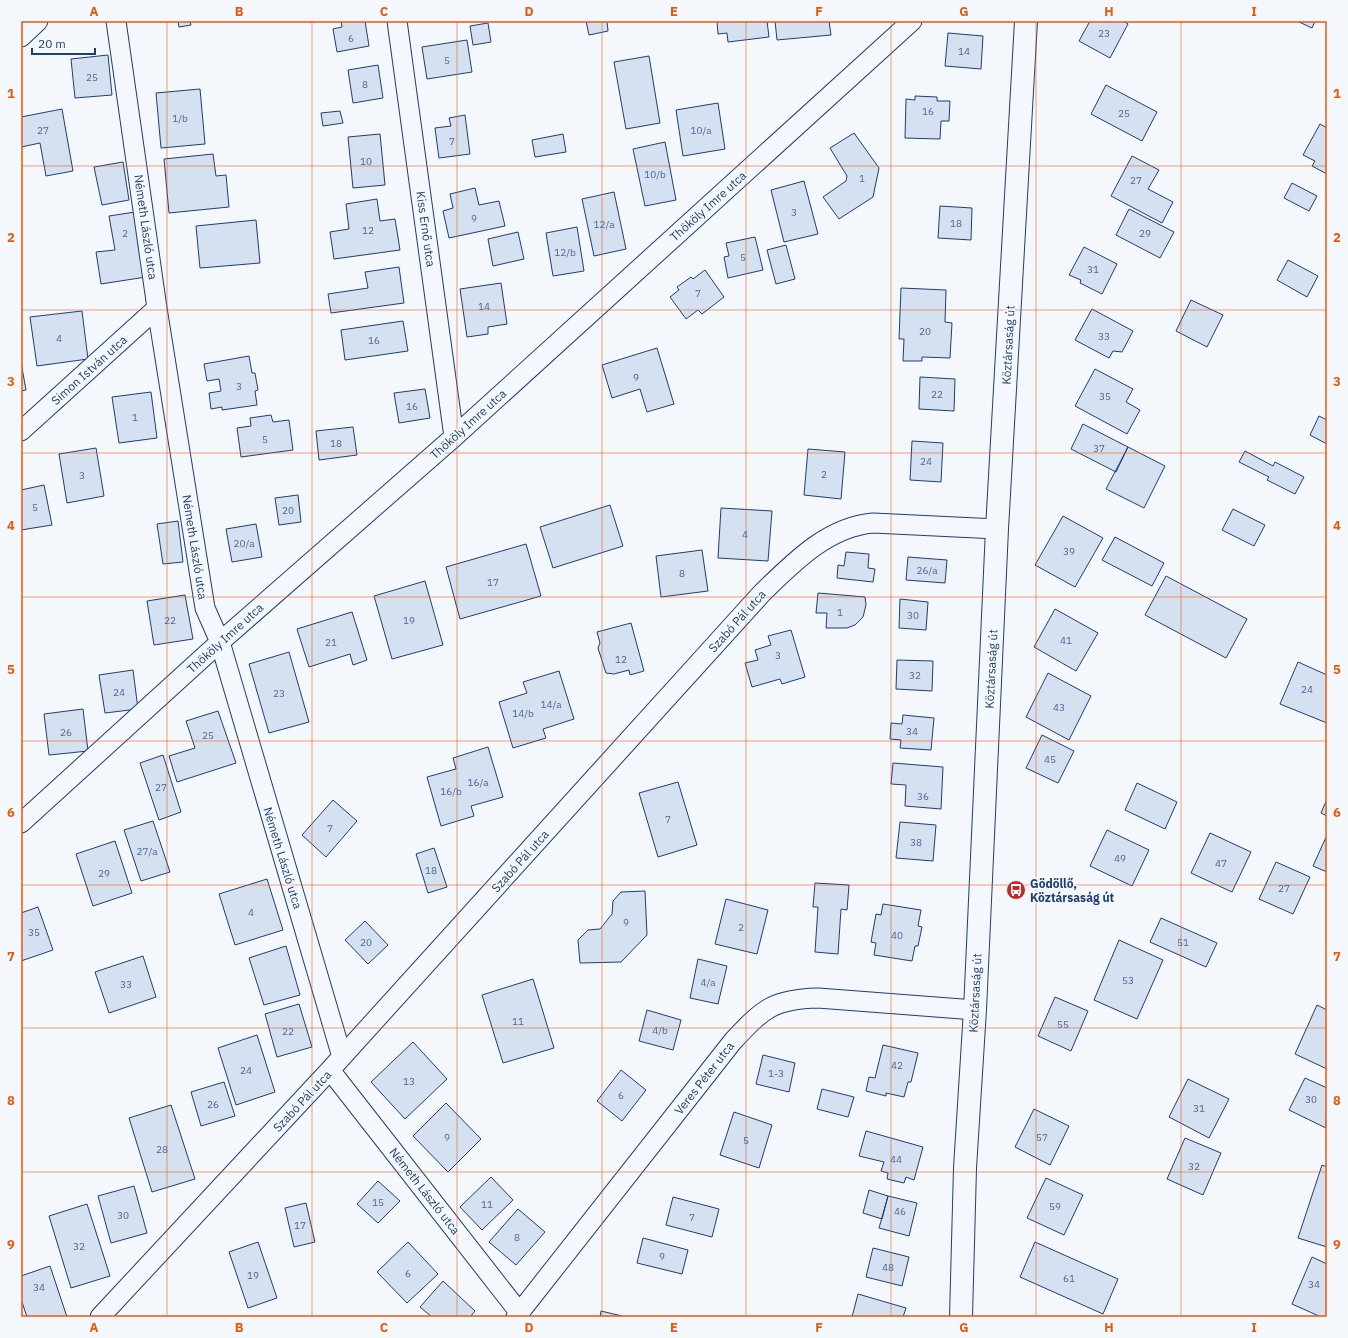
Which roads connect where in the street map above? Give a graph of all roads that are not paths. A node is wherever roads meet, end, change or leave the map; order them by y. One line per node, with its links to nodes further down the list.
1 (38, 21): 6 (street)
2 (116, 21): 7 (street, Németh László utca)
3 (397, 21): 9 (street, Kiss Ernő utca)
4 (912, 21): 9 (street, Thököly Imre utca)
5 (1026, 21): 10 (main road, Köztársaság út)
6 (21, 36)
7 (157, 308): 8 (street, Simon István utca); 11 (street, Németh László utca)
8 (21, 431)
9 (454, 437): 11 (street, Thököly Imre utca)
10 (997, 529): 13 (main road, Köztársaság út); 14 (street, Szabó Pál utca)
11 (220, 642): 12 (street, Thököly Imre utca); 14 (street, Németh László utca)
12 (21, 823)
13 (975, 1010): 15 (street, Veres Péter utca); 17 (main road, Köztársaság út)
14 (336, 1063): 15 (street, Németh László utca); 16 (street, Szabó Pál utca)
15 (517, 1314)
16 (100, 1317)
17 (961, 1317)

